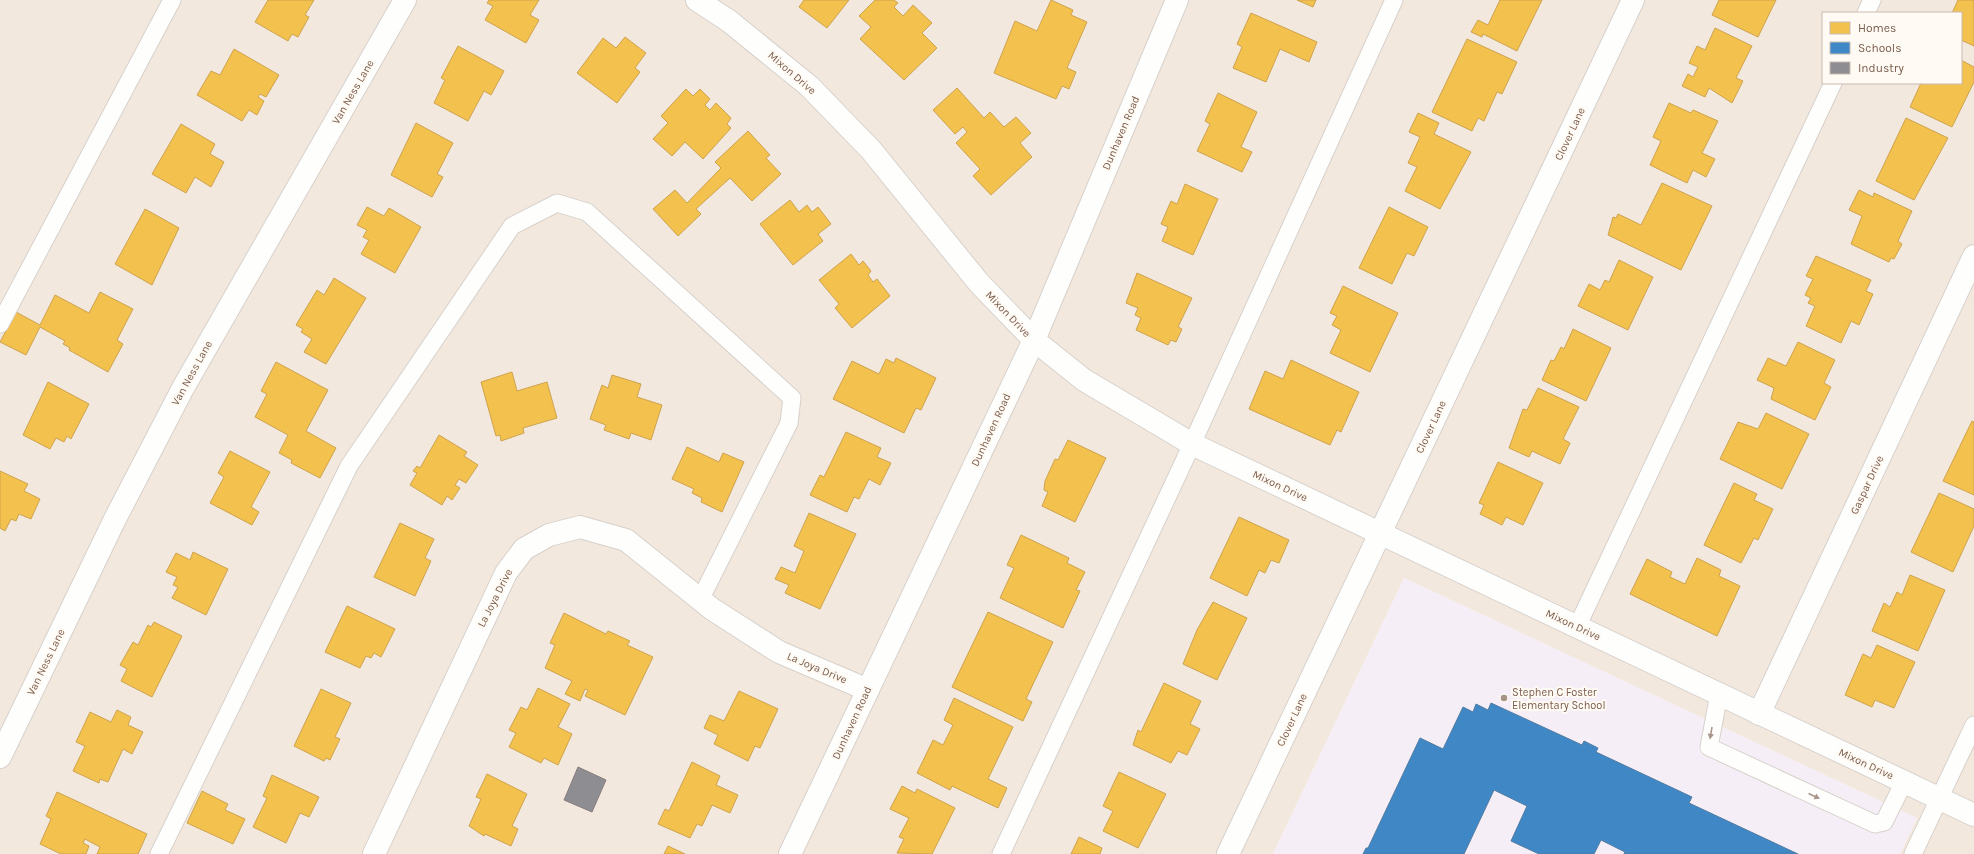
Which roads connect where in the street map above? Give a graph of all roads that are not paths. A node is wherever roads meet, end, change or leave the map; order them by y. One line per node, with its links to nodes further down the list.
1 (158, 0): 10 (lane)
2 (172, 0): 10 (lane)
3 (405, 0): 23 (street, Van Ness Lane)
4 (698, 0): 14 (street, Mixon Drive)
5 (1177, 0): 14 (street, Dunhaven Road)
6 (1394, 0): 15 (lane)
7 (1633, 0): 16 (street, Clover Lane)
8 (1872, 0): 9 (lane)
9 (1866, 12)
10 (164, 16): 13 (lane)
11 (1833, 84): 18 (lane)
12 (1974, 256): 21 (street, Gaspar Drive)
13 (0, 324)
14 (1034, 340): 15 (street, Mixon Drive); 19 (street, Dunhaven Road)
15 (1192, 444): 16 (street, Mixon Drive); 30 (lane)
16 (1381, 534): 18 (street, Mixon Drive); 31 (street, Clover Lane)
17 (700, 600): 19 (street, La Joya Drive); 27 (lane); 28 (street, La Joya Drive)
18 (1577, 627): 20 (street, Mixon Drive)
19 (868, 690): 29 (street, Dunhaven Road)
20 (1719, 694): 21 (street, Mixon Drive); 24 (lane, one-way to 24)
21 (1759, 714): 24 (street, Mixon Drive)
22 (1974, 725): 25 (lane)
23 (0, 757)
24 (1904, 782): 25 (street, Mixon Drive)
25 (1939, 799): 26 (street, Mixon Drive); 32 (lane)
26 (1974, 815)
27 (159, 854)
28 (374, 854)
29 (790, 854)
30 (1001, 854)
31 (1228, 854)
32 (1913, 854)

